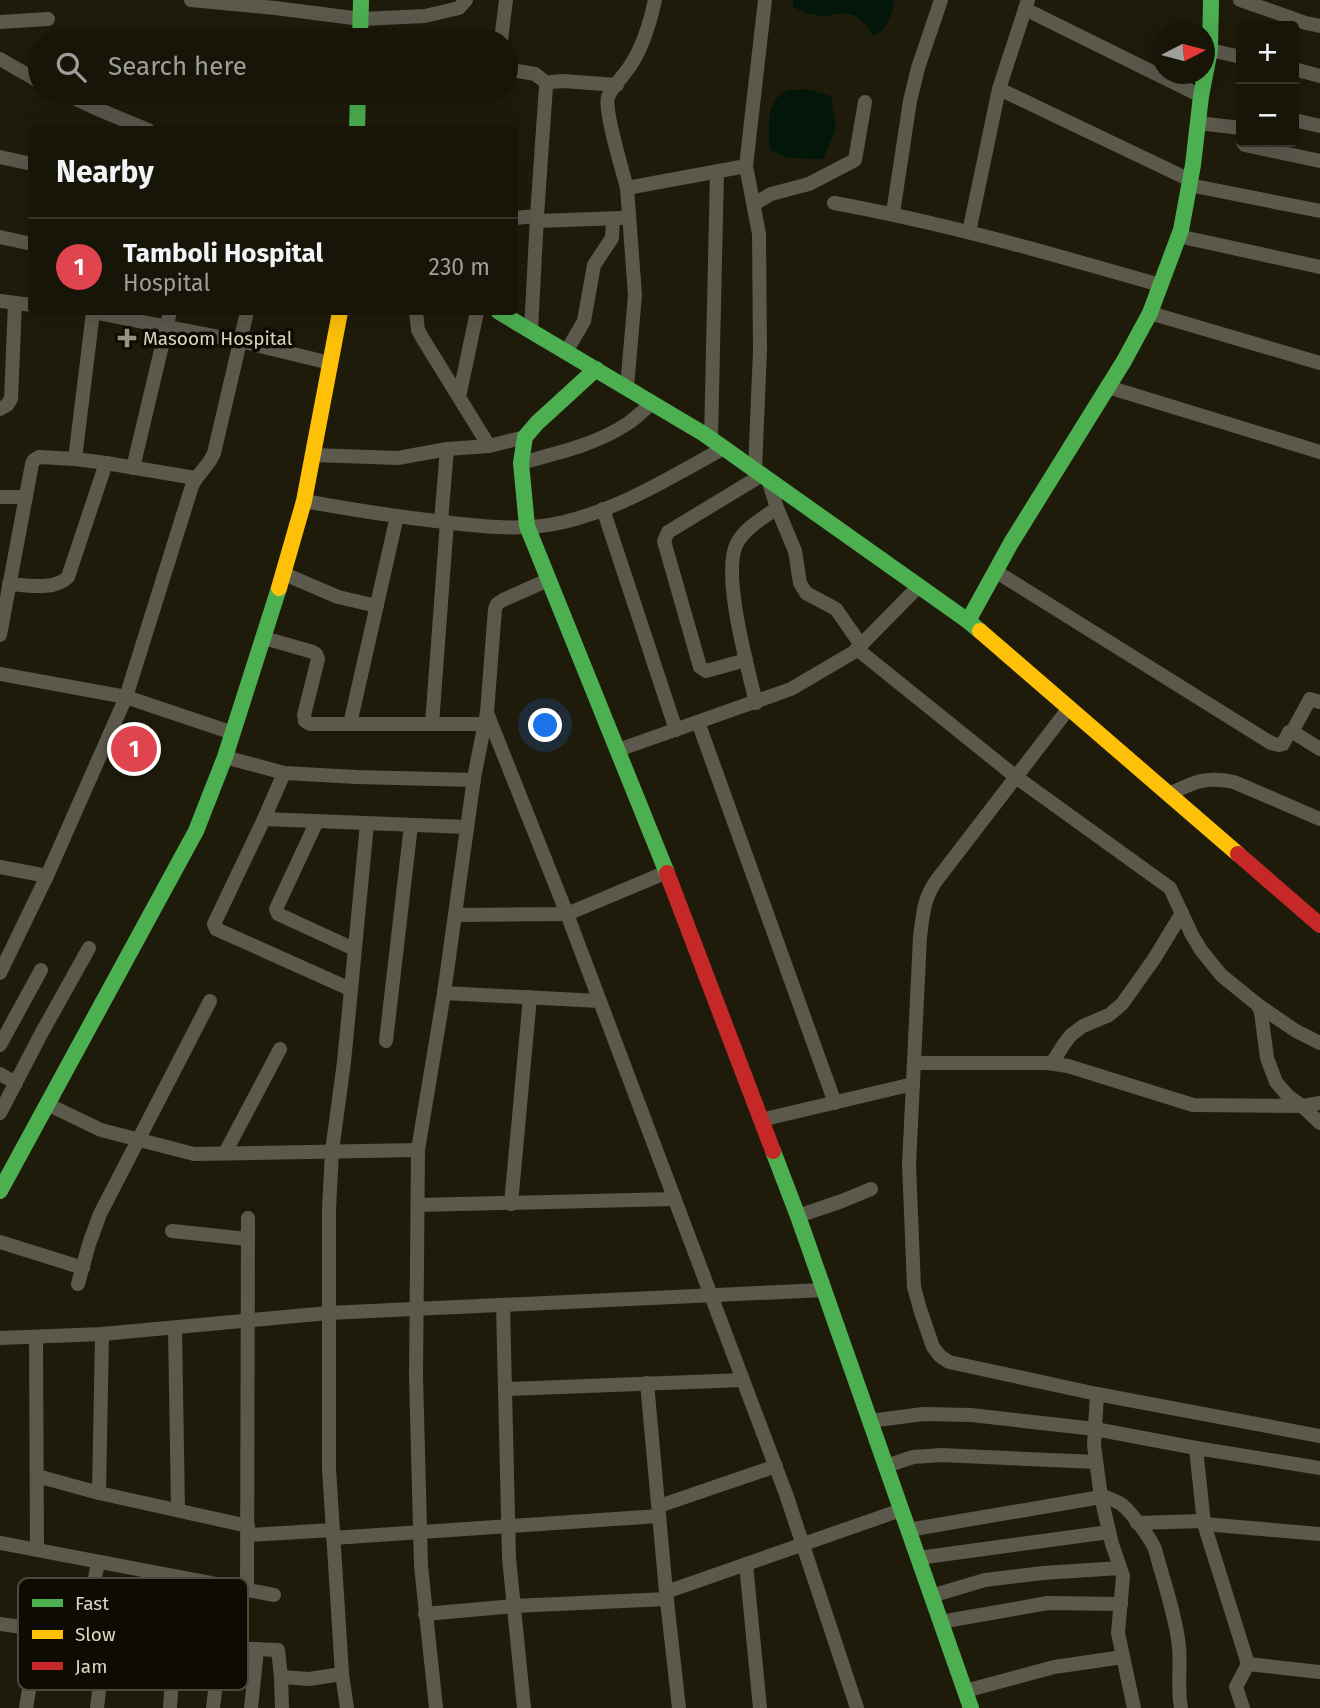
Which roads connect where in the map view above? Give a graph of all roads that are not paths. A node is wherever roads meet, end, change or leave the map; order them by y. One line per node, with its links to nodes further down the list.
1 (191, 0): 12 (street)
2 (361, 0): 12 (street)
3 (466, 0): 12 (street)
4 (506, 0): 17 (street)
5 (655, 0): 27 (street)
6 (765, 0): 43 (street)
7 (941, 0): 50 (street)
8 (1211, 0): 13 (street)
9 (1240, 0): 15 (street)
10 (1027, 4): 28 (street); 29 (street)
11 (48, 19): 14 (street)
12 (361, 19): 16 (street)
13 (1211, 21)
14 (0, 22)
15 (1320, 26)
16 (361, 28)
17 (502, 28)
18 (1215, 51): 19 (street)
19 (1236, 56)
20 (0, 59): 23 (street)
21 (1299, 70): 24 (street)
22 (518, 71): 25 (street)
23 (28, 75)
24 (1320, 76)
25 (548, 84): 27 (street); 52 (street)
26 (1203, 84): 29 (street)
27 (617, 85): 46 (street)
28 (999, 89): 45 (street); 55 (street)
29 (1201, 96): 34 (street)
30 (864, 102): 48 (street)
31 (89, 105): 35 (street)
32 (358, 105): 36 (street)
33 (1299, 121): 37 (street)
34 (1198, 123): 38 (street); 45 (street)
35 (138, 126)
36 (357, 126)
37 (1320, 126)
38 (1236, 127)
39 (1254, 147): 41 (street)
40 (0, 157): 42 (street)
41 (1320, 161)
42 (28, 163)
43 (746, 166): 44 (street); 48 (street)
44 (717, 172): 46 (street); 86 (street)
45 (1190, 182): 49 (street); 56 (street)
46 (627, 188): 53 (street)
47 (834, 203): 50 (street)
48 (754, 204): 95 (street)
49 (1320, 211)
50 (893, 213): 55 (street)
51 (518, 218): 52 (street)
52 (537, 218): 54 (street); 74 (street)
53 (629, 218): 54 (street); 80 (street)
54 (613, 219): 76 (street)
55 (969, 232): 60 (street)
56 (1178, 236): 59 (street); 60 (street)
57 (0, 237): 58 (street)
58 (28, 243)
59 (1320, 267)
60 (1160, 285): 64 (street)
61 (0, 301): 62 (street)
62 (15, 303): 63 (street); 84 (street)
63 (28, 305)
64 (1150, 313): 78 (street); 81 (street)
65 (93, 315): 91 (street)
66 (108, 315): 73 (street)
67 (169, 315): 73 (street)
68 (246, 315): 75 (street)
69 (339, 315): 77 (street)
70 (416, 315): 82 (street)
71 (476, 315): 82 (street)
72 (504, 315): 74 (street)
73 (166, 327): 75 (street); 94 (street)
74 (531, 331): 76 (street)
75 (240, 341): 77 (street); 96 (street)
76 (566, 352): 79 (street)
77 (330, 363): 90 (street)
78 (1320, 363)
79 (596, 369): 80 (street); 85 (street)
80 (627, 387): 83 (street)
81 (1108, 387): 89 (street); 105 (street)
82 (459, 397): 87 (street)
83 (652, 403): 86 (street); 93 (street)
84 (0, 409)
85 (525, 437): 87 (street); 93 (street)
86 (718, 443): 95 (street); 101 (street)
87 (489, 446): 88 (street)
88 (447, 449): 90 (street); 103 (street)
89 (1320, 453)
90 (314, 455): 99 (street)
91 (75, 459): 92 (street); 98 (street)
92 (106, 463): 94 (street); 107 (street)
93 (520, 463): 104 (street)
94 (133, 468): 96 (street)
95 (762, 475): 100 (street); 109 (street); 115 (street)
96 (195, 478): 117 (street)
97 (0, 497): 98 (street)
98 (26, 497): 107 (street)
99 (304, 501): 102 (street); 106 (street)
100 (777, 508): 114 (street); 115 (street)
101 (603, 509): 104 (street); 125 (street)
102 (397, 516): 103 (street); 110 (street)
103 (444, 522): 104 (street); 124 (street)
104 (527, 526): 108 (street)
105 (995, 571): 111 (street); 126 (street)
106 (282, 573): 110 (street); 113 (street)
107 (7, 580): 112 (street)
108 (548, 580): 121 (street); 129 (street)
109 (919, 586): 111 (street); 114 (street)
110 (377, 606): 123 (street)
111 (968, 621): 120 (street)
112 (0, 635)
113 (264, 638): 123 (street); 127 (street)
114 (859, 647): 119 (street); 132 (street)
115 (747, 660): 119 (street)
116 (0, 674): 117 (street)
117 (126, 697): 127 (street); 143 (street)
118 (1320, 702): 126 (street)
119 (756, 703): 122 (street)
120 (1069, 708): 132 (street); 134 (street)
121 (486, 718): 124 (street); 133 (street); 145 (street)
122 (698, 722): 125 (street); 167 (street)
123 (350, 724): 124 (street)
124 (432, 724)
125 (676, 730): 129 (street)
126 (1292, 732): 128 (street)
127 (233, 733): 130 (street)
128 (1320, 749)
129 (618, 750): 142 (street)
130 (225, 757): 131 (street); 169 (street)
131 (284, 773): 133 (street); 135 (street)
132 (1016, 777): 144 (street); 162 (street)
133 (474, 780): 140 (street)
134 (1169, 794): 136 (street); 147 (street)
135 (264, 819): 137 (street); 152 (street)
136 (1320, 819)
137 (317, 821): 138 (street); 149 (street)
138 (367, 824): 139 (street); 149 (street)
139 (411, 825): 140 (street); 158 (street)
140 (467, 827): 146 (street)
141 (0, 867): 143 (street)
142 (667, 872): 145 (street); 172 (street)
143 (47, 876): 151 (street)
144 (1182, 913): 157 (street); 163 (street)
145 (567, 914): 146 (street); 155 (street)
146 (455, 915): 153 (street)
147 (1320, 925)
148 (89, 948): 165 (street)
149 (354, 948): 152 (street)
150 (41, 970): 160 (street)
151 (0, 973)
152 (351, 989): 176 (street)
153 (444, 993): 154 (street); 175 (street)
154 (530, 997): 155 (street); 181 (street)
155 (599, 1000): 180 (street)
156 (210, 1001): 174 (street)
157 (1258, 1005): 159 (street); 170 (street)
158 (386, 1041)
159 (1320, 1043)
160 (0, 1045)
161 (280, 1049): 177 (street)
162 (914, 1063): 163 (street); 166 (street)
163 (1052, 1063): 170 (street)
164 (0, 1074): 165 (street)
165 (16, 1083): 171 (street)
166 (913, 1084): 167 (street); 203 (street)
167 (835, 1103): 172 (street)
168 (1320, 1103): 170 (street)
169 (47, 1104): 174 (street); 179 (street)
170 (1302, 1106): 173 (street)
171 (0, 1113)
172 (761, 1120): 183 (street)
173 (1320, 1123)
174 (138, 1139): 177 (street); 188 (street)
175 (418, 1150): 176 (street); 182 (street)
176 (332, 1151): 177 (street); 194 (street)
177 (225, 1153)
178 (871, 1189): 183 (street)
179 (0, 1191)
180 (675, 1199): 181 (street); 191 (street)
181 (511, 1204): 182 (street)
182 (418, 1205): 193 (street)
183 (798, 1216): 190 (street)
184 (248, 1218): 186 (street)
185 (172, 1231): 186 (street)
186 (248, 1238): 195 (street)
187 (0, 1241): 188 (street)
188 (83, 1268): 189 (street)
189 (78, 1284)
190 (824, 1290): 191 (street); 204 (street)
191 (712, 1296): 192 (street); 200 (street)
192 (503, 1305): 193 (street); 202 (street)
193 (416, 1309): 194 (street); 222 (street)
194 (328, 1313): 195 (street); 225 (street)
195 (247, 1321): 196 (street); 221 (street)
196 (175, 1328): 197 (street); 215 (street)
197 (102, 1334): 198 (street); 213 (street)
198 (36, 1337): 199 (street); 212 (street)
199 (0, 1338)
200 (743, 1380): 201 (street); 209 (street)
201 (648, 1383): 202 (street); 217 (street)
202 (505, 1389): 220 (street)
203 (1097, 1394): 205 (street); 206 (street)
204 (870, 1421): 205 (street); 210 (street)
205 (1095, 1429): 207 (street); 208 (street)
206 (1320, 1436)
207 (1196, 1448): 211 (street); 218 (street)
208 (1096, 1462): 210 (street); 214 (street)
209 (776, 1466): 217 (street); 228 (street)
210 (886, 1466): 216 (street)
211 (1320, 1468)
212 (37, 1476): 213 (street); 229 (street)
213 (99, 1493): 215 (street)
214 (1101, 1496): 219 (street); 223 (street); 224 (street)
215 (178, 1510): 221 (street)
216 (901, 1510): 223 (street); 228 (street)
217 (659, 1511): 220 (street); 239 (street)
218 (1204, 1522): 219 (street); 226 (street); 250 (street)
219 (1137, 1523): 273 (street)
220 (509, 1527): 222 (street); 242 (street)
221 (248, 1531): 225 (street); 236 (street)
222 (420, 1531): 225 (street); 243 (street)
223 (908, 1531): 230 (street)
224 (1109, 1532): 230 (street); 233 (street)
225 (333, 1534): 252 (street)
226 (1320, 1534)
227 (0, 1543): 229 (street)
228 (803, 1544): 232 (street); 270 (street)
229 (37, 1550): 231 (street)
230 (918, 1558): 240 (street)
231 (98, 1562): 234 (street); 235 (street)
232 (746, 1564): 239 (street); 269 (street)
233 (1120, 1568): 240 (street); 241 (street)
234 (95, 1578)
235 (183, 1578)
236 (247, 1578)
237 (248, 1590): 238 (street)
238 (274, 1595)
239 (667, 1595): 242 (street); 268 (street)
240 (931, 1596): 244 (street)
241 (1121, 1604): 244 (street); 249 (street)
242 (514, 1606): 243 (street); 267 (street)
243 (425, 1614): 266 (street)
244 (940, 1622): 258 (street)
245 (0, 1623): 246 (street)
246 (18, 1626)
247 (248, 1649): 248 (street)
248 (257, 1649): 253 (street); 263 (street)
249 (1123, 1657): 258 (street); 272 (street)
250 (1248, 1664): 251 (street); 274 (street)
251 (1320, 1672)
252 (342, 1674): 253 (street); 265 (street)
253 (281, 1677): 264 (street)
254 (29, 1690): 259 (street)
255 (99, 1690): 260 (street)
256 (171, 1690): 261 (street)
257 (215, 1690): 262 (street)
258 (965, 1691): 271 (street)
259 (26, 1708)
260 (97, 1708)
261 (170, 1708)
262 (213, 1708)
263 (251, 1708)
264 (282, 1708)
265 (347, 1708)
266 (436, 1708)
267 (524, 1708)
268 (679, 1708)
269 (760, 1708)
270 (857, 1708)
271 (971, 1708)
272 (1134, 1708)
273 (1181, 1708)
274 (1243, 1708)

